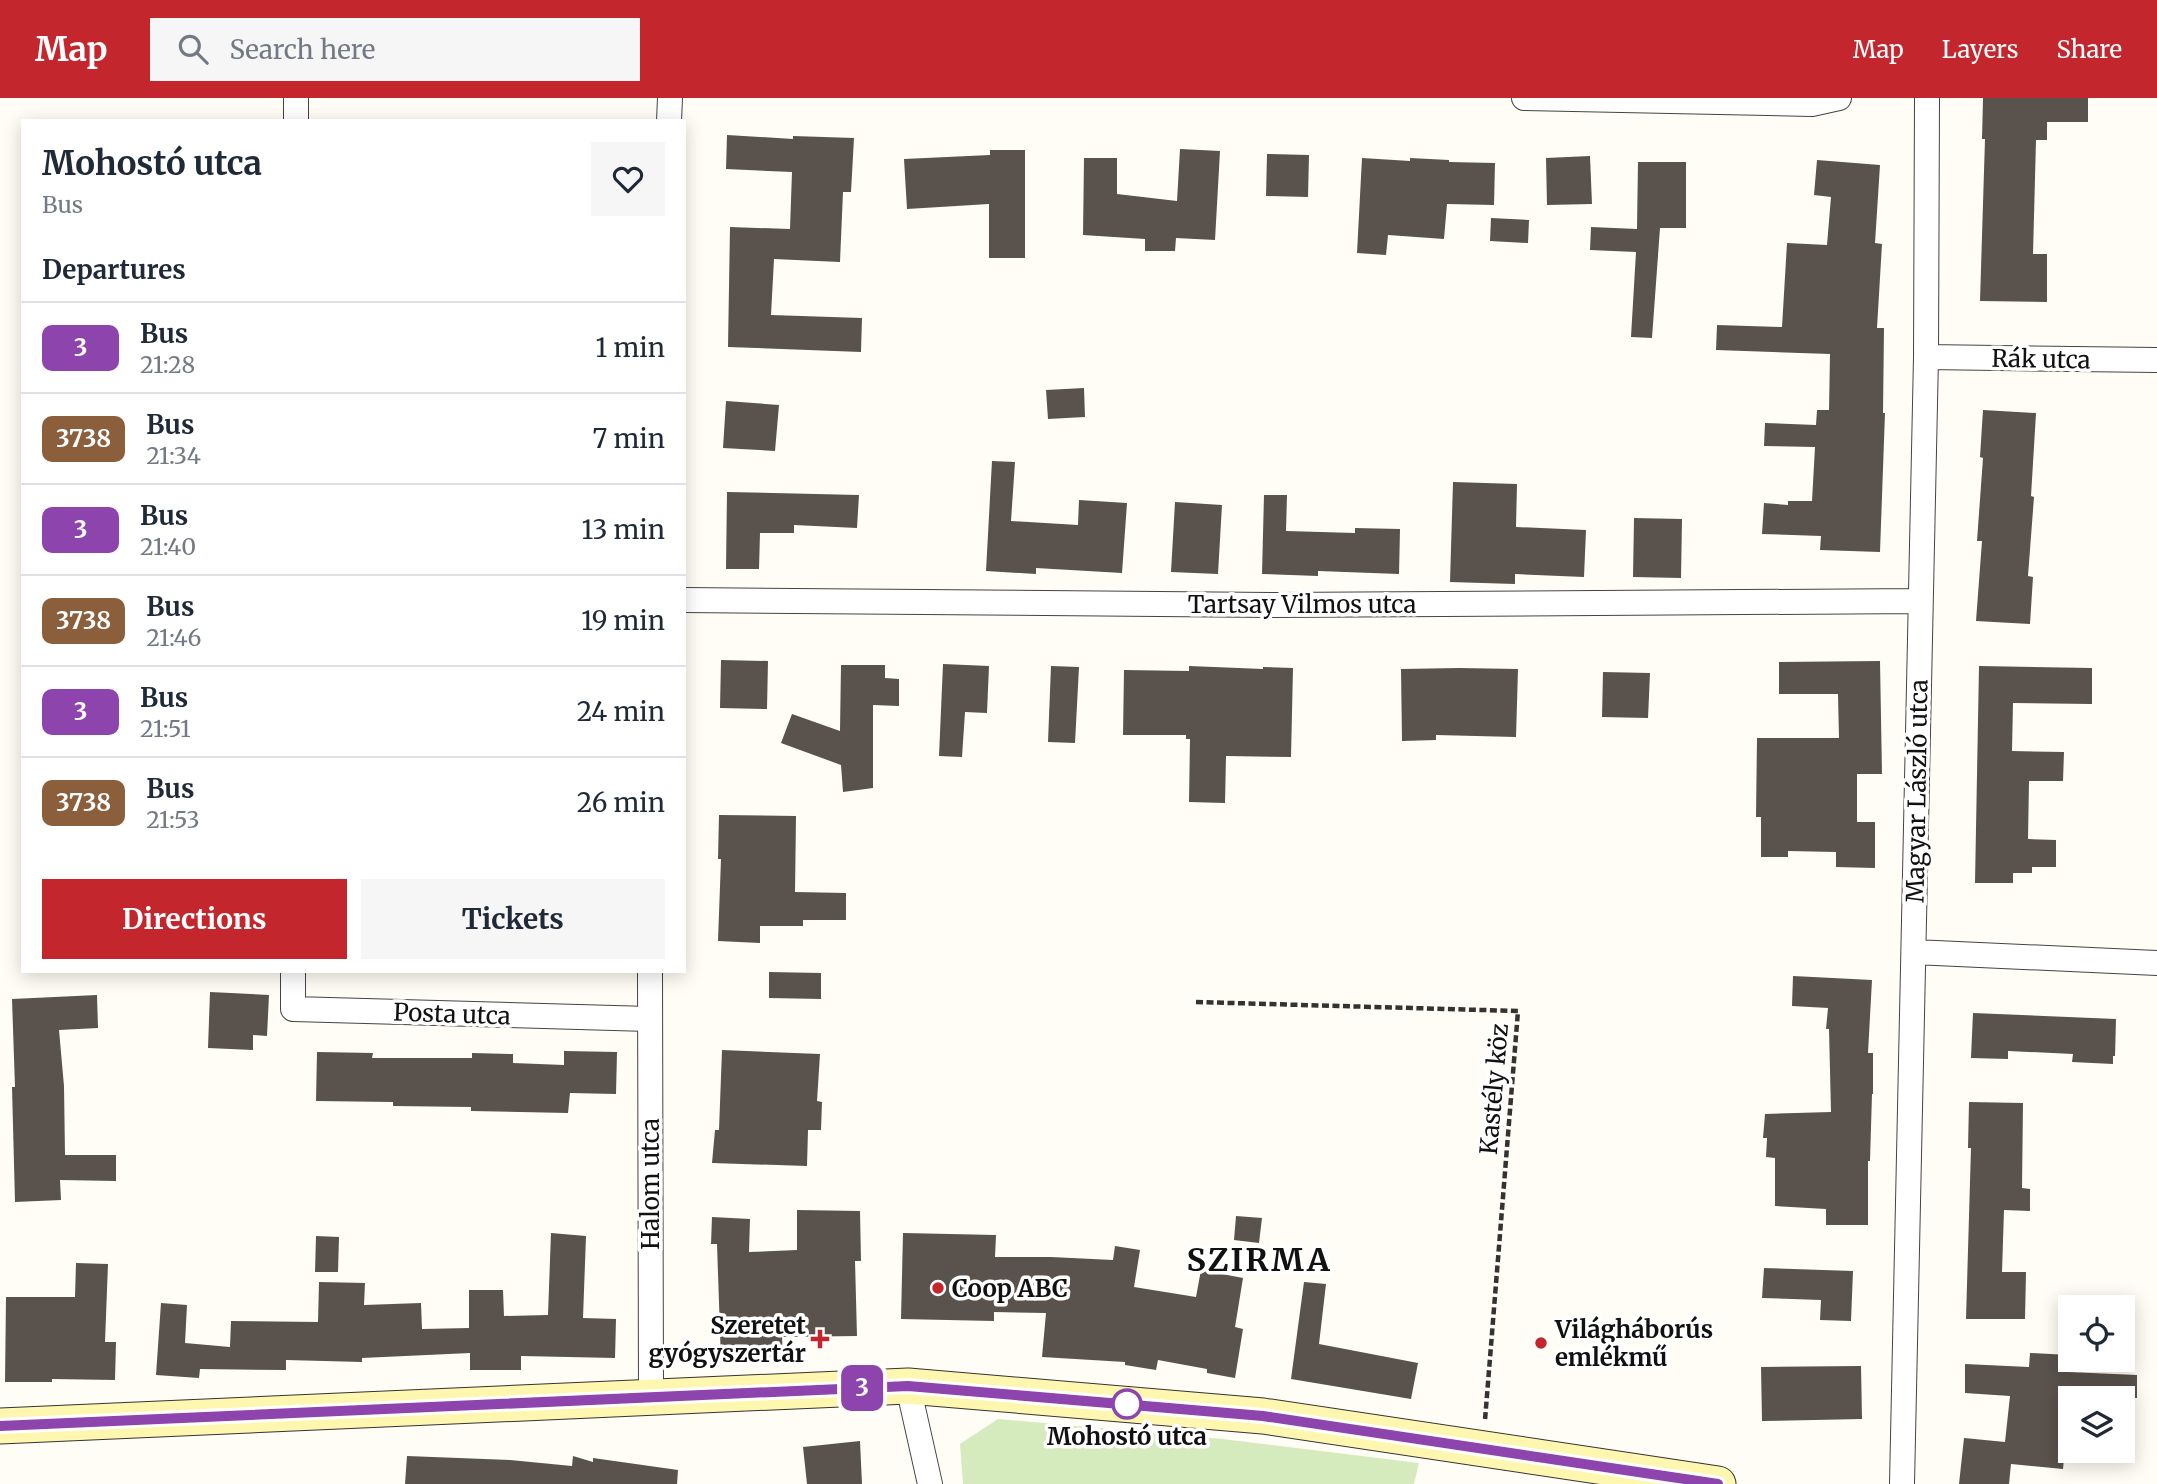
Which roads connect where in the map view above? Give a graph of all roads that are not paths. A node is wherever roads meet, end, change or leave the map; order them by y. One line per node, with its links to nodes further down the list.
1 (296, 98): 6 (street)
2 (670, 98): 7 (street)
3 (1524, 98): 4 (street)
4 (1839, 98)
5 (1927, 98): 8 (street, Magyar László utca)
6 (296, 119)
7 (669, 119)
8 (1926, 357): 9 (street, Rák utca); 11 (street, Magyar László utca)
9 (2157, 360)
10 (686, 600): 11 (street, Tartsay Vilmos utca)
11 (1920, 601): 12 (street, Magyar László utca)
12 (1914, 952): 13 (street); 22 (street, Magyar László utca)
13 (2157, 963)
14 (293, 973): 16 (street, Posta utca)
15 (650, 973): 16 (street, Halom utca)
16 (649, 1019): 18 (street, Halom utca)
17 (908, 1386): 18 (main road); 20 (street); 21 (main road)
18 (651, 1397): 19 (main road)
19 (0, 1426)
20 (930, 1484)
21 (1718, 1484)
22 (1902, 1484)

